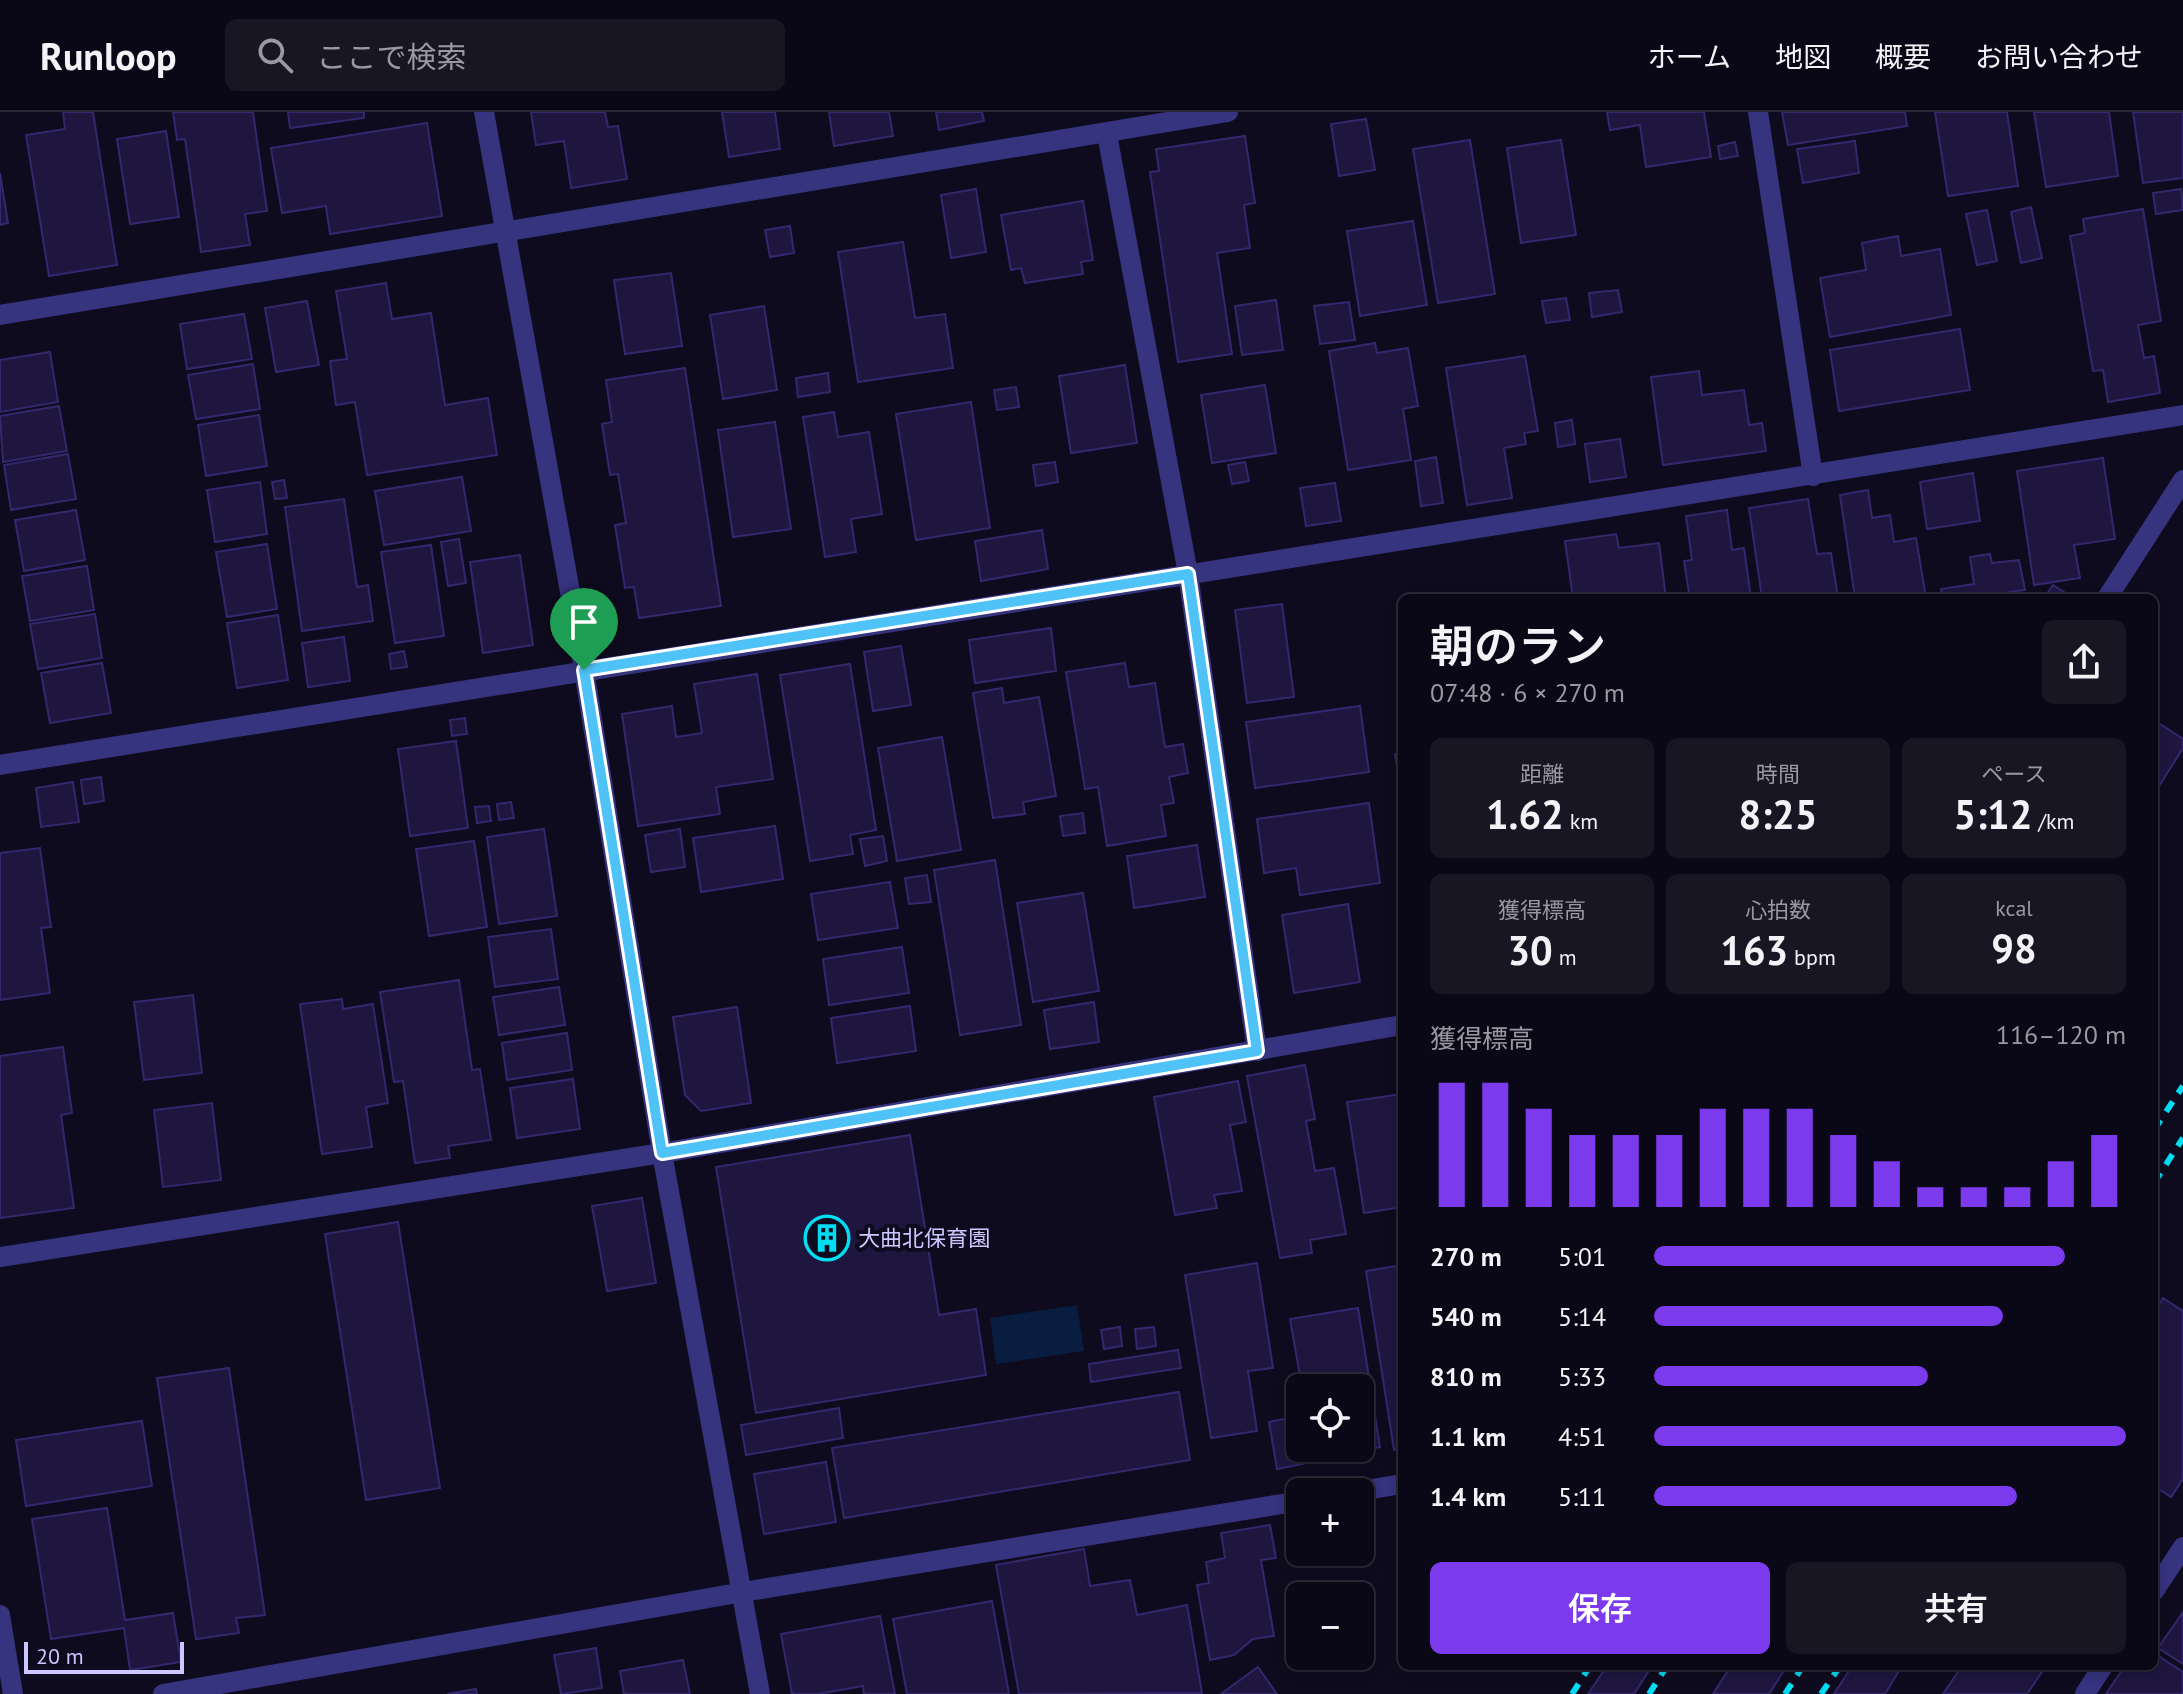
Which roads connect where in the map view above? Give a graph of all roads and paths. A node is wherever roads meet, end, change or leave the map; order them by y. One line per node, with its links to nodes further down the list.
1 (484, 112): 5 (street)
2 (1228, 112): 4 (street)
3 (1758, 112): 8 (street)
4 (1107, 134): 5 (street); 10 (street)
5 (503, 230): 6 (street); 12 (street)
6 (0, 315)
7 (2183, 415): 8 (street)
8 (1813, 476): 10 (street)
9 (2183, 480): 11 (street)
10 (1188, 574): 12 (street); 15 (street)
11 (2110, 594)
12 (584, 670): 13 (street); 16 (street)
13 (0, 765)
14 (1398, 1026): 15 (street)
15 (1257, 1051): 16 (street)
16 (662, 1153): 17 (street); 23 (street)
17 (0, 1257)
18 (1398, 1485): 19 (street)
19 (1374, 1489)
20 (1286, 1503): 23 (street)
21 (2183, 1547): 22 (street)
22 (2158, 1585)
23 (743, 1592): 27 (street); 28 (street)
24 (0, 1615): 26 (street)
25 (2100, 1670): 29 (street)
26 (13, 1694)
27 (163, 1694)
28 (760, 1694)
29 (2085, 1694)

